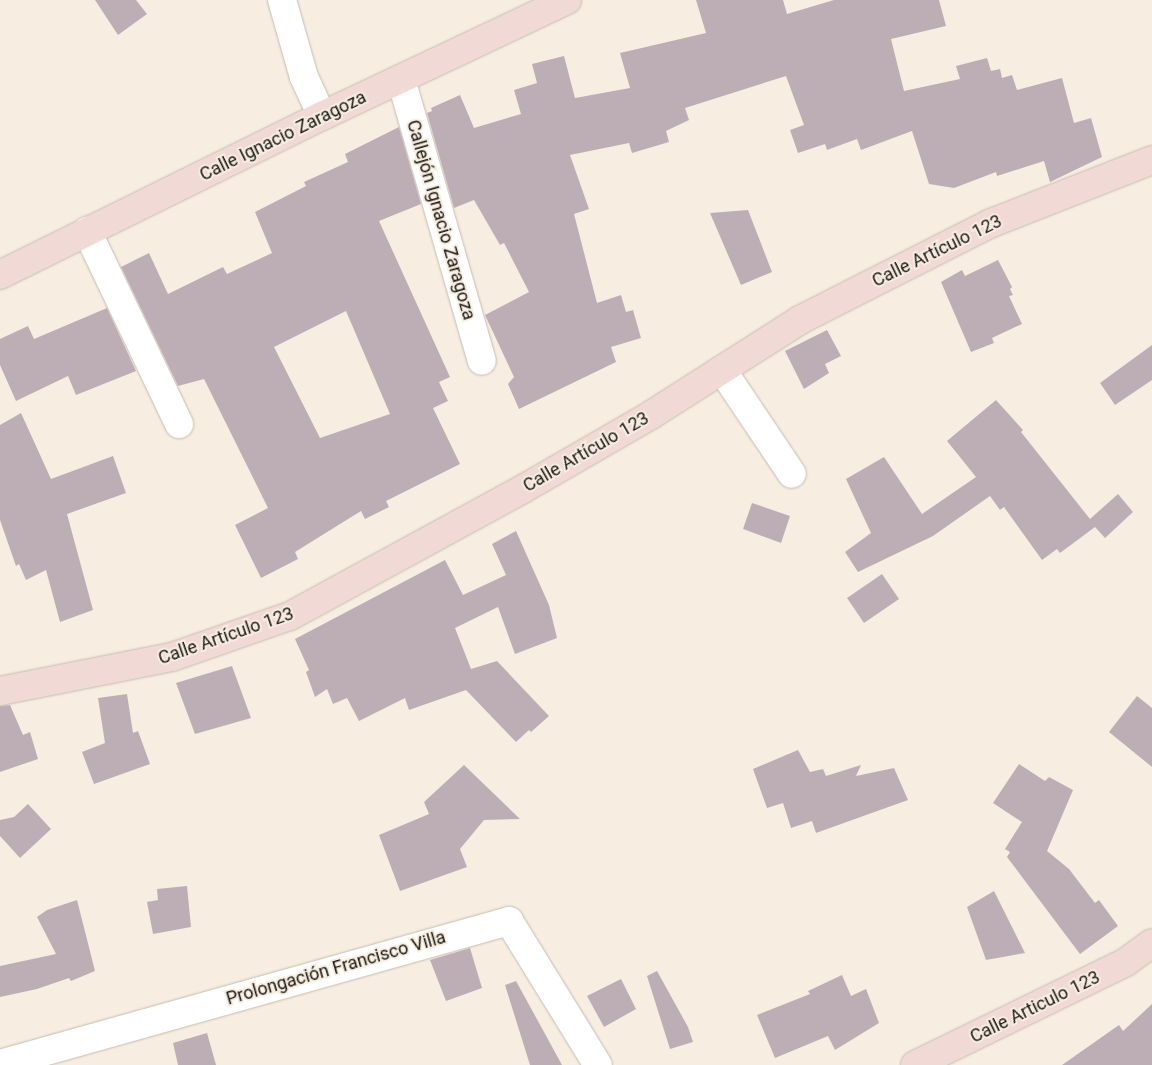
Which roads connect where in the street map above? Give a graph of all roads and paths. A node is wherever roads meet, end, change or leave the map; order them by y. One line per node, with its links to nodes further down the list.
1 (282, 0): 4 (street)
2 (567, 0): 3 (street, Calle Ignacio Zaragoza)
3 (401, 79): 4 (street, Calle Ignacio Zaragoza); 8 (street, Callejón Ignacio Zaragoza)
4 (322, 116): 6 (street, Calle Ignacio Zaragoza)
5 (1152, 160): 9 (street, Calle Artículo 123)
6 (87, 231): 7 (street, Calle Ignacio Zaragoza); 10 (street)
7 (0, 275)
8 (482, 360)
9 (722, 370): 11 (street); 12 (street, Calle Artículo 123)
10 (179, 424)
11 (792, 474)
12 (0, 691)
13 (1152, 943): 16 (street, Calle Articulo 123)
14 (0, 1064): 15 (street, Prolongación Francisco Villa)
15 (598, 1065)
16 (915, 1065)

